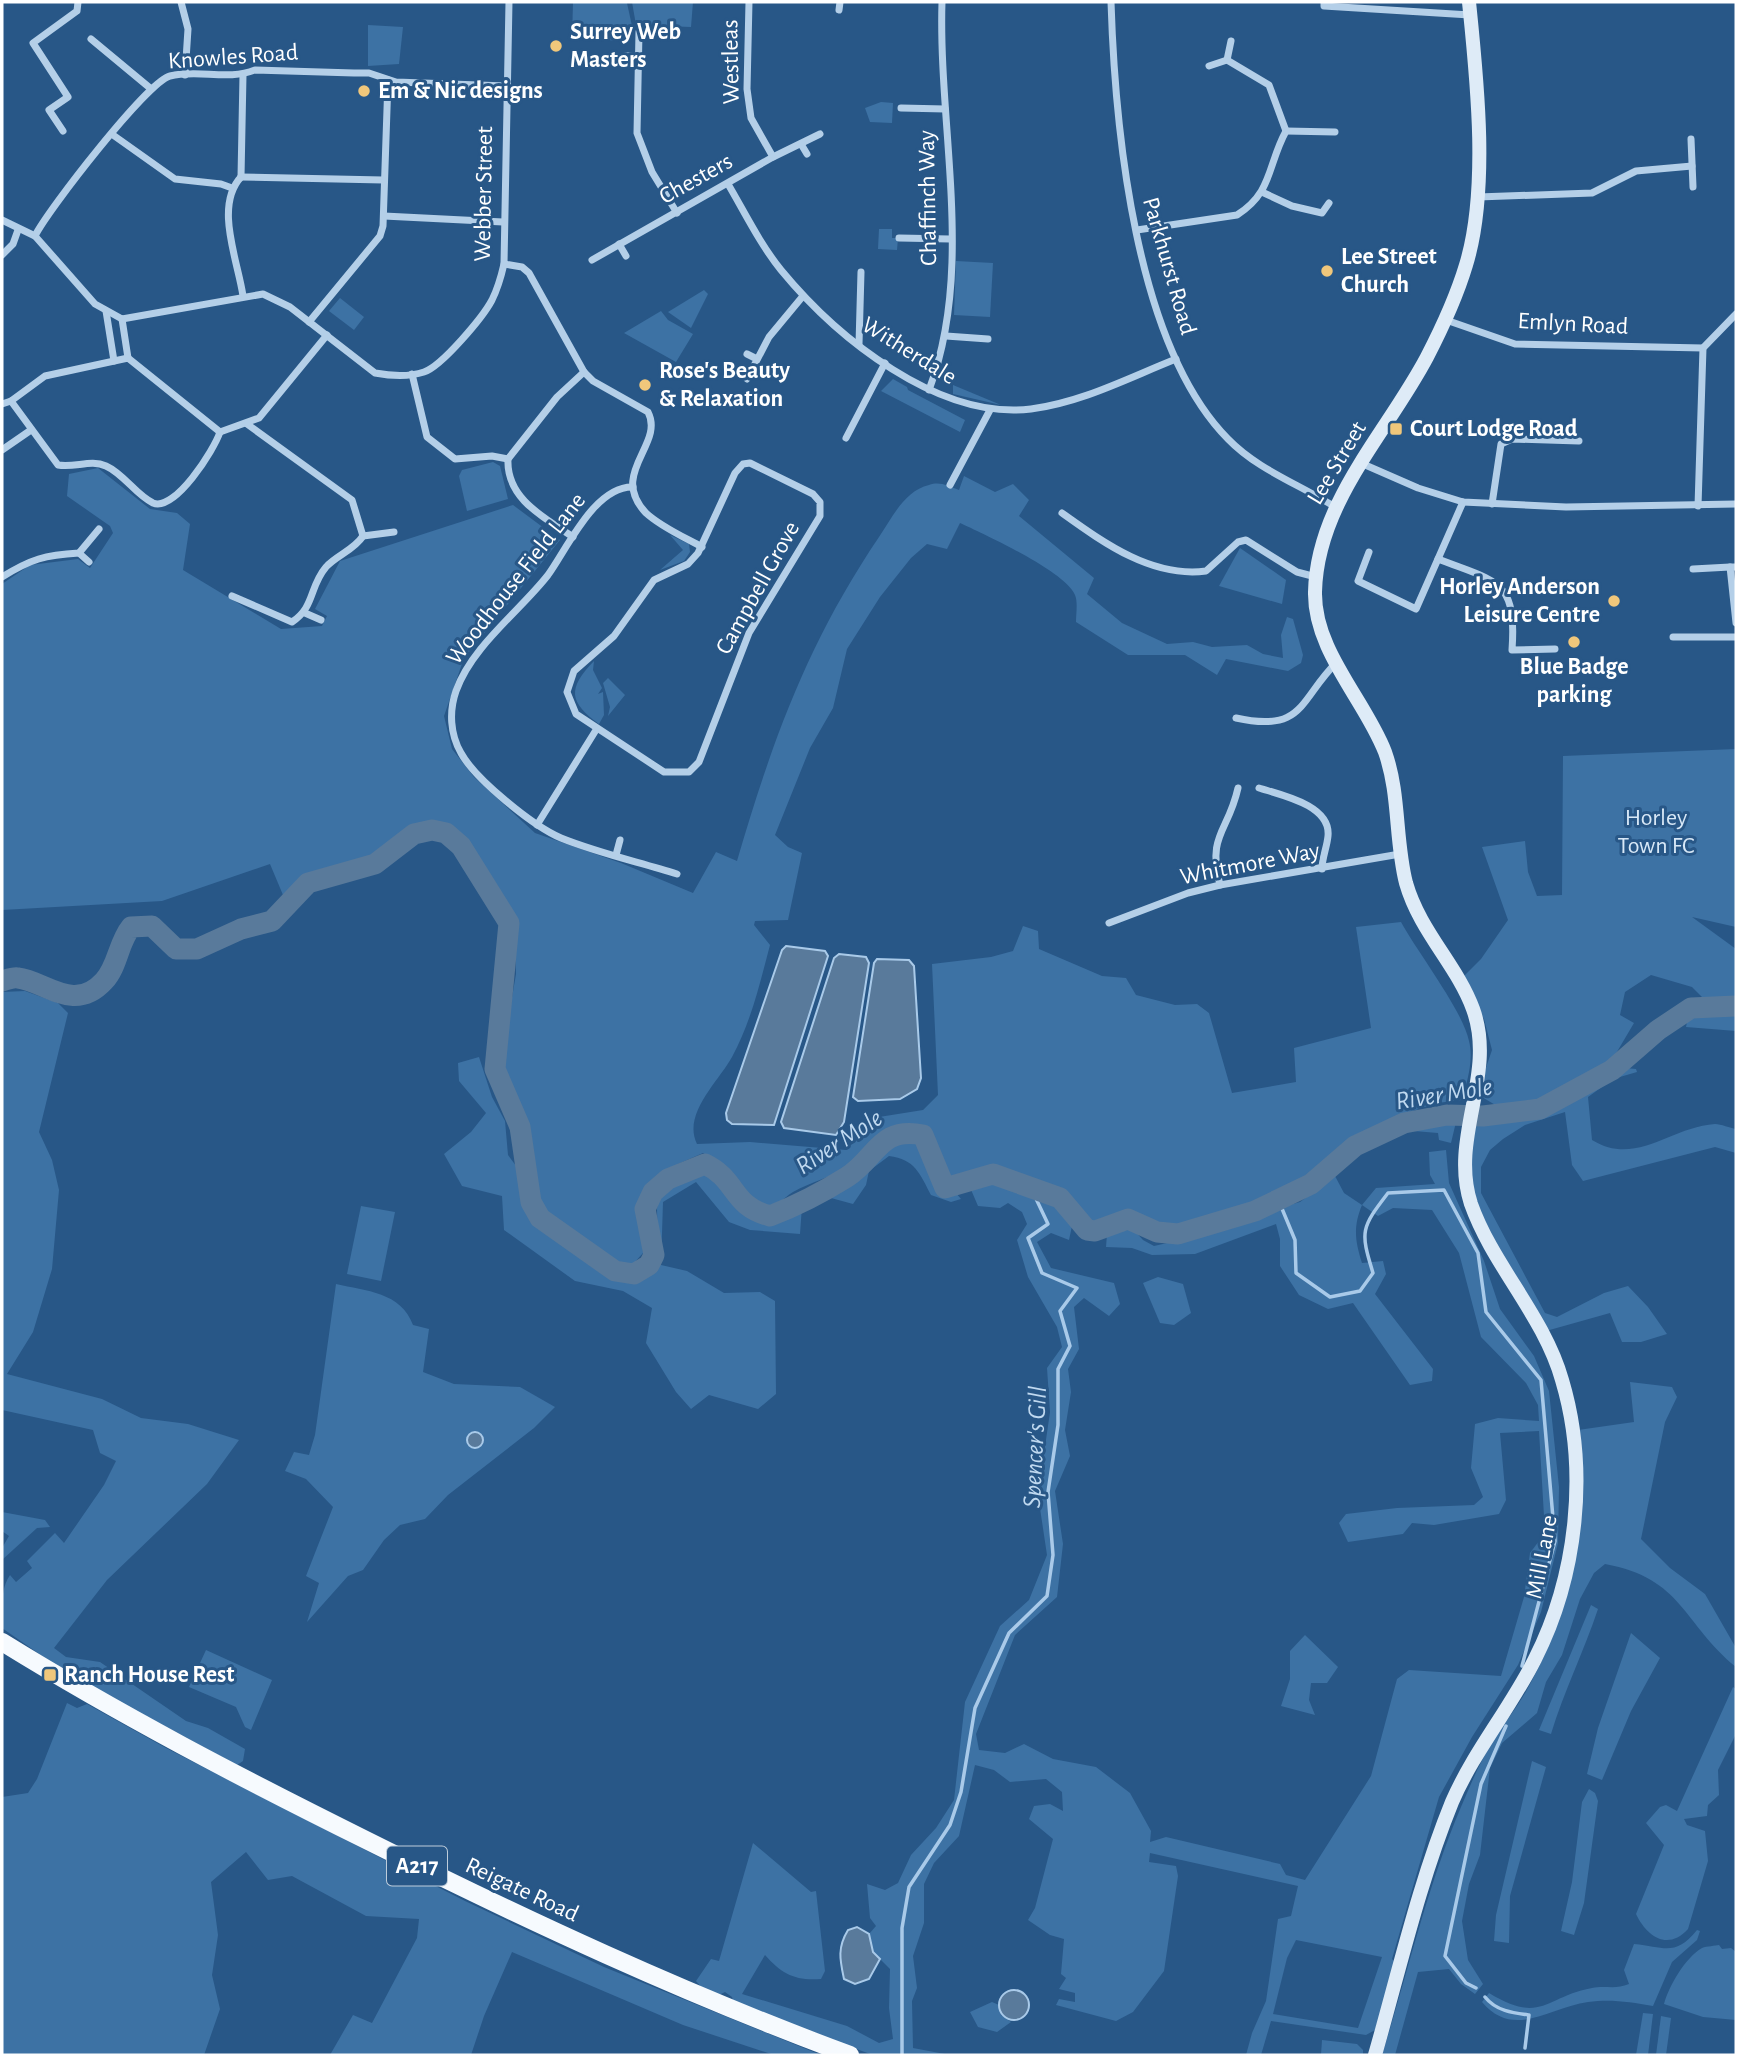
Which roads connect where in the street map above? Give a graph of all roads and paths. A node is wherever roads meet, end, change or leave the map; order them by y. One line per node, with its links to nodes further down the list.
1 (78, 2): 23 (street)
2 (181, 2): 16 (street)
3 (509, 2): 19 (street, Webber Street)
4 (749, 2): 31 (street, Westleas)
5 (942, 2): 22 (street, Chaffinch Way)
6 (1111, 2): 48 (street, Parkhurst Road)
7 (1324, 4): 8 (street)
8 (1470, 8): 39 (street, Lee Street)
9 (639, 32): 13 (street)
10 (91, 39): 20 (street)
11 (1231, 41): 14 (street)
12 (625, 56): 13 (street)
13 (638, 56): 41 (street)
14 (1227, 61): 15 (street); 24 (street)
15 (1209, 66)
16 (185, 75): 17 (street, Knowles Road); 20 (street, Knowles Road)
17 (243, 75): 18 (street, Knowles Road); 33 (street)
18 (388, 80): 19 (street, Knowles Road); 34 (street)
19 (506, 86): 45 (street, Webber Street)
20 (150, 88): 27 (street, Knowles Road)
21 (901, 108): 22 (street)
22 (945, 109): 51 (street, Chaffinch Way)
23 (63, 131)
24 (1286, 131): 25 (street); 38 (street)
25 (1335, 132)
26 (820, 134): 29 (street, Chesters)
27 (113, 135): 37 (street); 49 (street, Knowles Road)
28 (1690, 139): 32 (street)
29 (801, 144): 30 (street); 31 (street, Chesters)
30 (807, 154)
31 (773, 158): 35 (street, Chesters)
32 (1692, 166): 36 (street); 39 (street)
33 (241, 177): 34 (street); 37 (street)
34 (383, 180): 43 (street)
35 (727, 184): 41 (street, Chesters); 59 (street, Witherdale)
36 (1693, 187)
37 (232, 188): 58 (street)
38 (1264, 192): 42 (street); 48 (street)
39 (1478, 197): 63 (street, Lee Street)
40 (1329, 203): 42 (street)
41 (677, 213): 52 (street, Chesters)
42 (1322, 213): 46 (street)
43 (384, 216): 45 (street); 64 (street)
44 (2, 220): 47 (street)
45 (503, 222): 56 (street, Webber Street)
46 (1325, 223)
47 (18, 230): 49 (street); 53 (street)
48 (1137, 230): 73 (street, Parkhurst Road)
49 (35, 236): 60 (street)
50 (899, 238): 51 (street)
51 (950, 239): 66 (street, Chaffinch Way)
52 (619, 244): 54 (street); 55 (street, Chesters)
53 (2, 256)
54 (626, 256)
55 (592, 260)
56 (504, 264): 76 (street); 77 (street, Webber Street)
57 (861, 272): 68 (street)
58 (243, 296): 62 (street, Webber Street); 64 (street, Webber Street)
59 (803, 296): 68 (street, Witherdale); 72 (street)
60 (106, 311): 62 (street); 74 (street)
61 (1736, 314): 69 (street)
62 (122, 320): 71 (street)
63 (1443, 320): 69 (street, Emlyn Road); 90 (street, Lee Street)
64 (309, 322): 65 (street, Webber Street)
65 (327, 335): 77 (street, Webber Street); 83 (street)
66 (946, 336): 67 (street); 79 (street, Chaffinch Way)
67 (988, 339)
68 (859, 344): 75 (street, Witherdale)
69 (1703, 348): 96 (street)
70 (747, 354): 72 (street)
71 (128, 358): 74 (street); 85 (street)
72 (757, 359): 78 (street)
73 (1176, 359): 82 (street, Witherdale); 97 (street, Parkhurst Road)
74 (114, 361): 80 (street)
75 (885, 363): 79 (street, Witherdale); 86 (street)
76 (584, 372): 89 (street); 92 (street)
77 (412, 373): 89 (street)
78 (747, 379)
79 (929, 390): 82 (street, Witherdale)
80 (11, 401): 81 (street); 84 (street)
81 (2, 404)
82 (990, 410): 91 (street)
83 (247, 424): 85 (street); 101 (street)
84 (31, 430): 85 (street); 88 (street)
85 (220, 432)
86 (846, 438)
87 (1579, 440): 94 (street)
88 (2, 450)
89 (508, 459): 102 (street)
90 (1363, 464): 93 (street); 97 (street, Lee Street)
91 (950, 485)
92 (633, 487): 102 (street, Woodhouse Field Lane); 103 (street)
93 (1463, 502): 94 (street); 106 (street)
94 (1492, 504): 96 (street)
95 (1736, 504): 96 (street)
96 (1698, 506)
97 (1335, 507): 111 (street, Lee Street)
98 (1062, 513): 111 (street)
99 (99, 529): 105 (street)
100 (394, 532): 101 (street)
101 (363, 536): 113 (street)
102 (573, 537): 124 (street, Woodhouse Field Lane)
103 (702, 547): 121 (street, Campbell Grove); 121 (street, Campbell Grove)
104 (1369, 552): 106 (street)
105 (79, 553): 107 (street); 110 (street)
106 (1438, 559): 118 (street)
107 (89, 562)
108 (1733, 567): 109 (street); 115 (street)
109 (1693, 569)
110 (2, 577)
111 (1316, 577): 119 (street, Lee Street)
112 (232, 596): 113 (street)
113 (305, 613): 114 (street)
114 (321, 620)
115 (1736, 623)
116 (1673, 637): 117 (street)
117 (1736, 637)
118 (1555, 649)
119 (1336, 663): 120 (street); 126 (street, Lee Street)
120 (1236, 718)
121 (596, 730): 124 (street)
122 (1238, 788): 130 (street)
123 (1259, 788): 128 (street)
124 (537, 825): 127 (street, Woodhouse Field Lane)
125 (620, 840): 127 (street)
126 (1401, 854): 128 (street, Whitmore Way); 132 (street, Lee Street)
127 (616, 855): 129 (street, Woodhouse Field Lane)
128 (1322, 869): 130 (street, Whitmore Way)
129 (677, 874)
130 (1220, 885): 131 (street, Whitmore Way)
131 (1109, 923)
132 (1482, 1056): 135 (street, Mill Lane)
133 (2, 1642): 134 (main road, Reigate Road / A217)
134 (850, 2055)
135 (1375, 2055)

